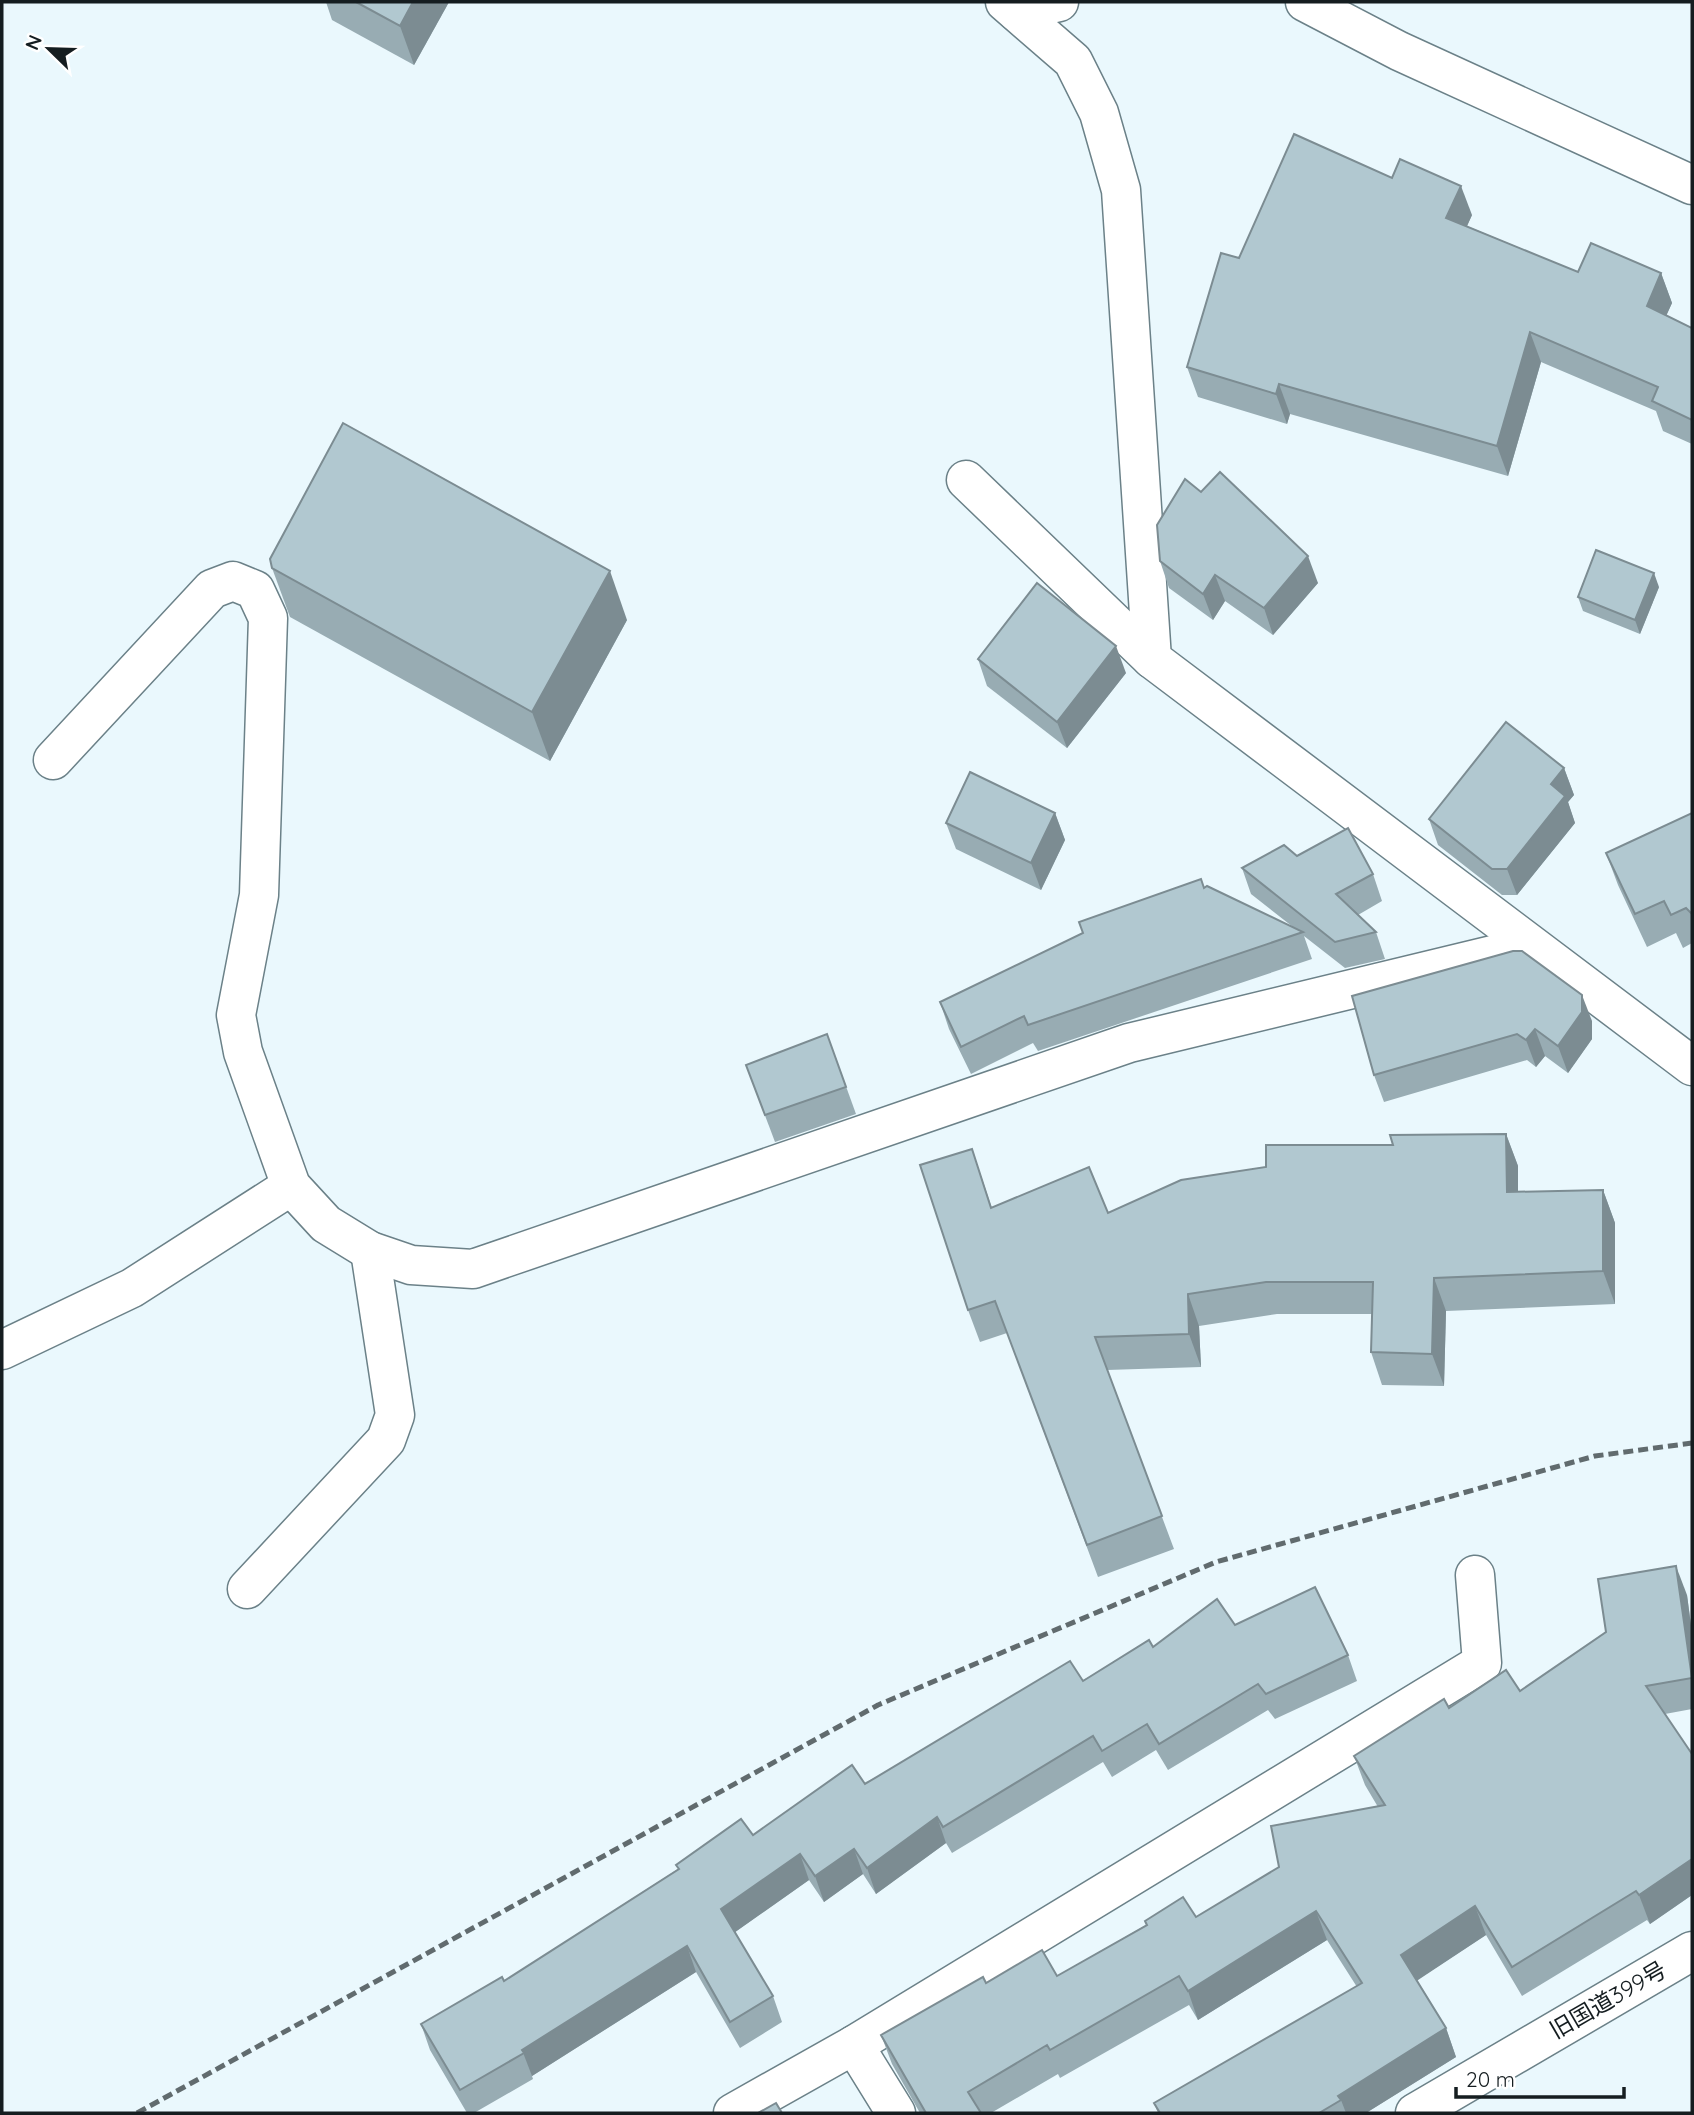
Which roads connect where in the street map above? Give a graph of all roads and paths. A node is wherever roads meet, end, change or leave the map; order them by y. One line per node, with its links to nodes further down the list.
1 (1059, 2): 3 (street)
2 (1305, 2): 4 (street)
3 (1011, 7): 6 (street)
4 (1692, 185)
5 (966, 480): 6 (street)
6 (1152, 659): 8 (street)
7 (53, 760): 10 (street)
8 (1530, 946): 9 (street); 11 (street)
9 (1692, 1066)
10 (291, 1186): 11 (street); 12 (street)
11 (370, 1251): 14 (street)
12 (2, 1350)
13 (1475, 1575): 16 (street)
14 (247, 1590)
15 (1692, 1951): 19 (street, 旧国道399号)
16 (854, 2045): 17 (street); 18 (street)
17 (733, 2113)
18 (896, 2113)
19 (1415, 2113)

